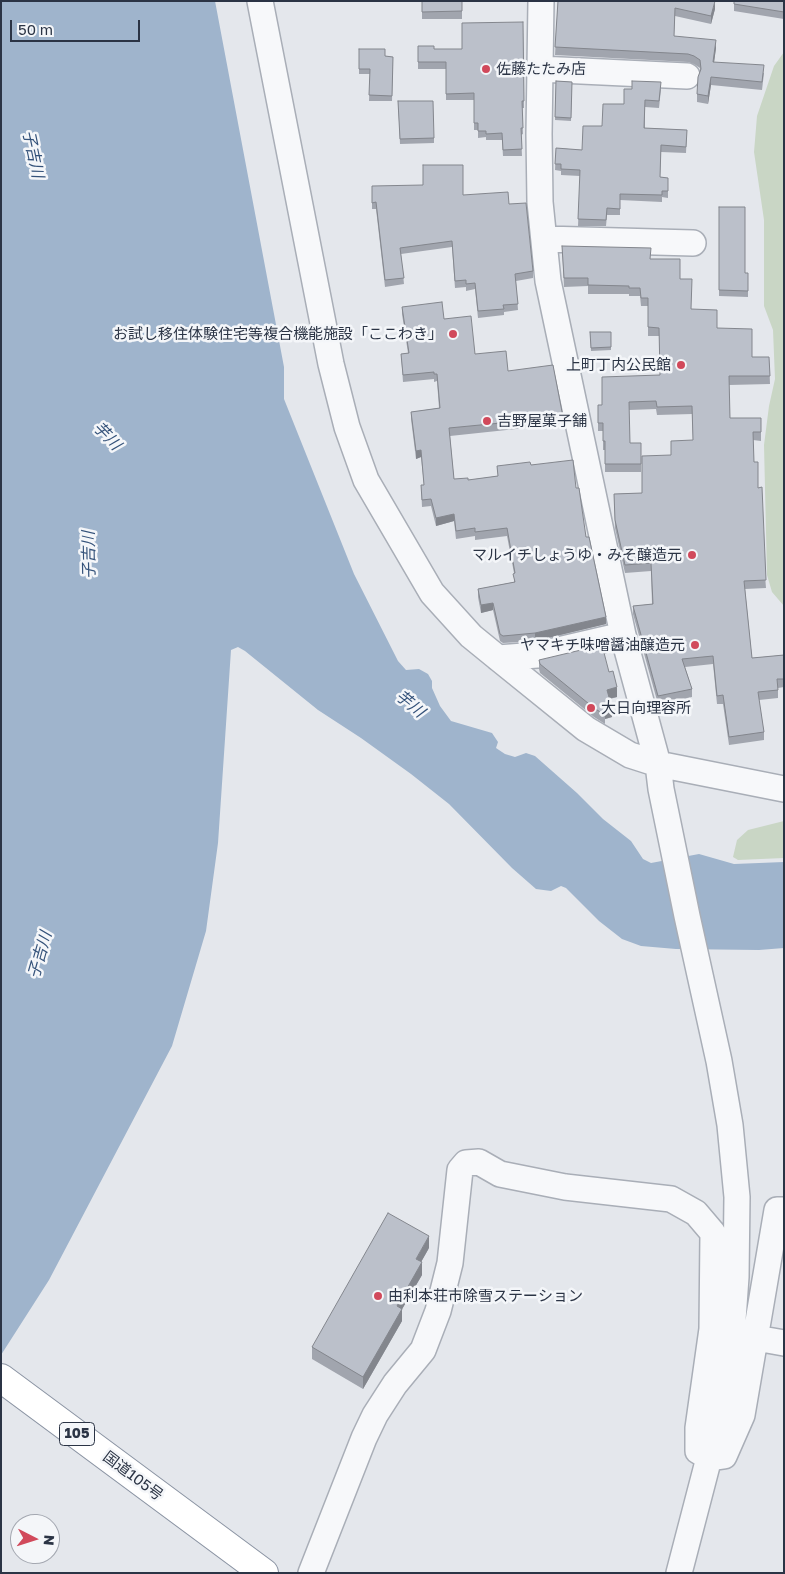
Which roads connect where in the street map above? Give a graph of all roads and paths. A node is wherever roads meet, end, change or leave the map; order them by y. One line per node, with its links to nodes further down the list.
1 (260, 1): 8 (street)
2 (541, 1): 3 (street)
3 (539, 69): 4 (street); 5 (street)
4 (687, 76)
5 (544, 239): 6 (street); 7 (street)
6 (693, 243)
7 (623, 635): 8 (street); 9 (street)
8 (498, 658): 9 (street)
9 (658, 764): 10 (street); 15 (street)
10 (782, 783)
11 (784, 1210): 12 (street)
12 (756, 1338): 13 (street); 15 (street)
13 (784, 1343)
14 (1, 1378): 17 (highway, 国道105号 / 105)
15 (710, 1458): 16 (street); 18 (street)
16 (682, 1572)
17 (264, 1573)
18 (311, 1573)

